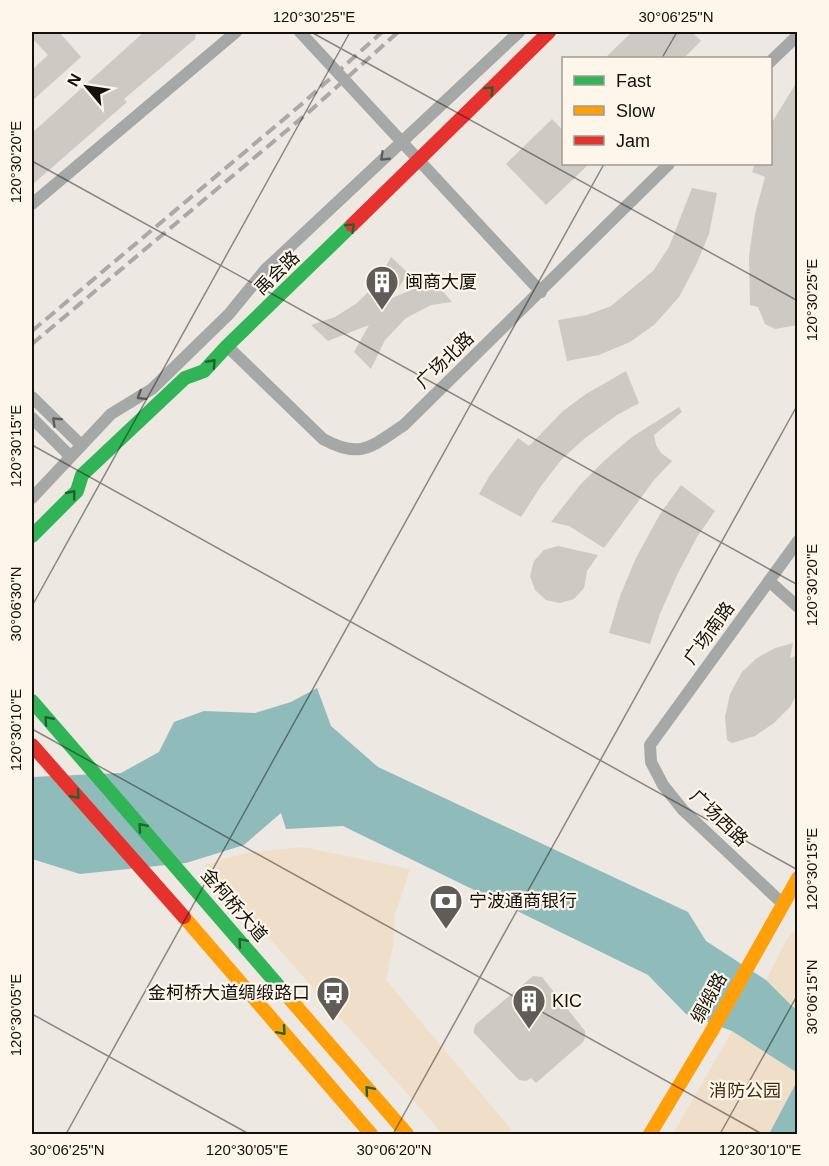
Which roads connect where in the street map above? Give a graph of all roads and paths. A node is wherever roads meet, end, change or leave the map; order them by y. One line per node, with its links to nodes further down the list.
1 (236, 32): 10 (street)
2 (300, 32): 7 (street)
3 (519, 32): 7 (street, 禹会路)
4 (549, 32): 8 (main road, 禹会路, one-way to 4)
5 (798, 35): 6 (street)
6 (772, 61)
7 (402, 141): 8 (street); 15 (street, 禹会路, one-way to 15)
8 (418, 161): 11 (street); 12 (main road, 禹会路, one-way to 8)
9 (668, 165): 11 (street, 广场北路)
10 (32, 204)
11 (541, 292): 12 (street, 广场北路)
12 (227, 346): 18 (main road, 禹会路, one-way to 12)
13 (32, 397): 15 (street, one-way to 13)
14 (32, 418): 16 (street)
15 (81, 446): 16 (street, 禹会路)
16 (70, 456): 17 (street, 禹会路)
17 (32, 498)
18 (32, 536)
19 (798, 541): 20 (street, 广场南路)
20 (769, 581): 21 (street); 23 (street, 广场南路)
21 (798, 607)
22 (32, 701): 28 (main road, 金柯桥大道, one-way to 22)
23 (650, 745): 26 (street, 广场西路)
24 (34, 748): 27 (main road, one-way to 27)
25 (798, 878): 26 (main road, 绸缎路)
26 (783, 904): 29 (main road, 绸缎路)
27 (371, 1134)
28 (407, 1134)
29 (650, 1134)

